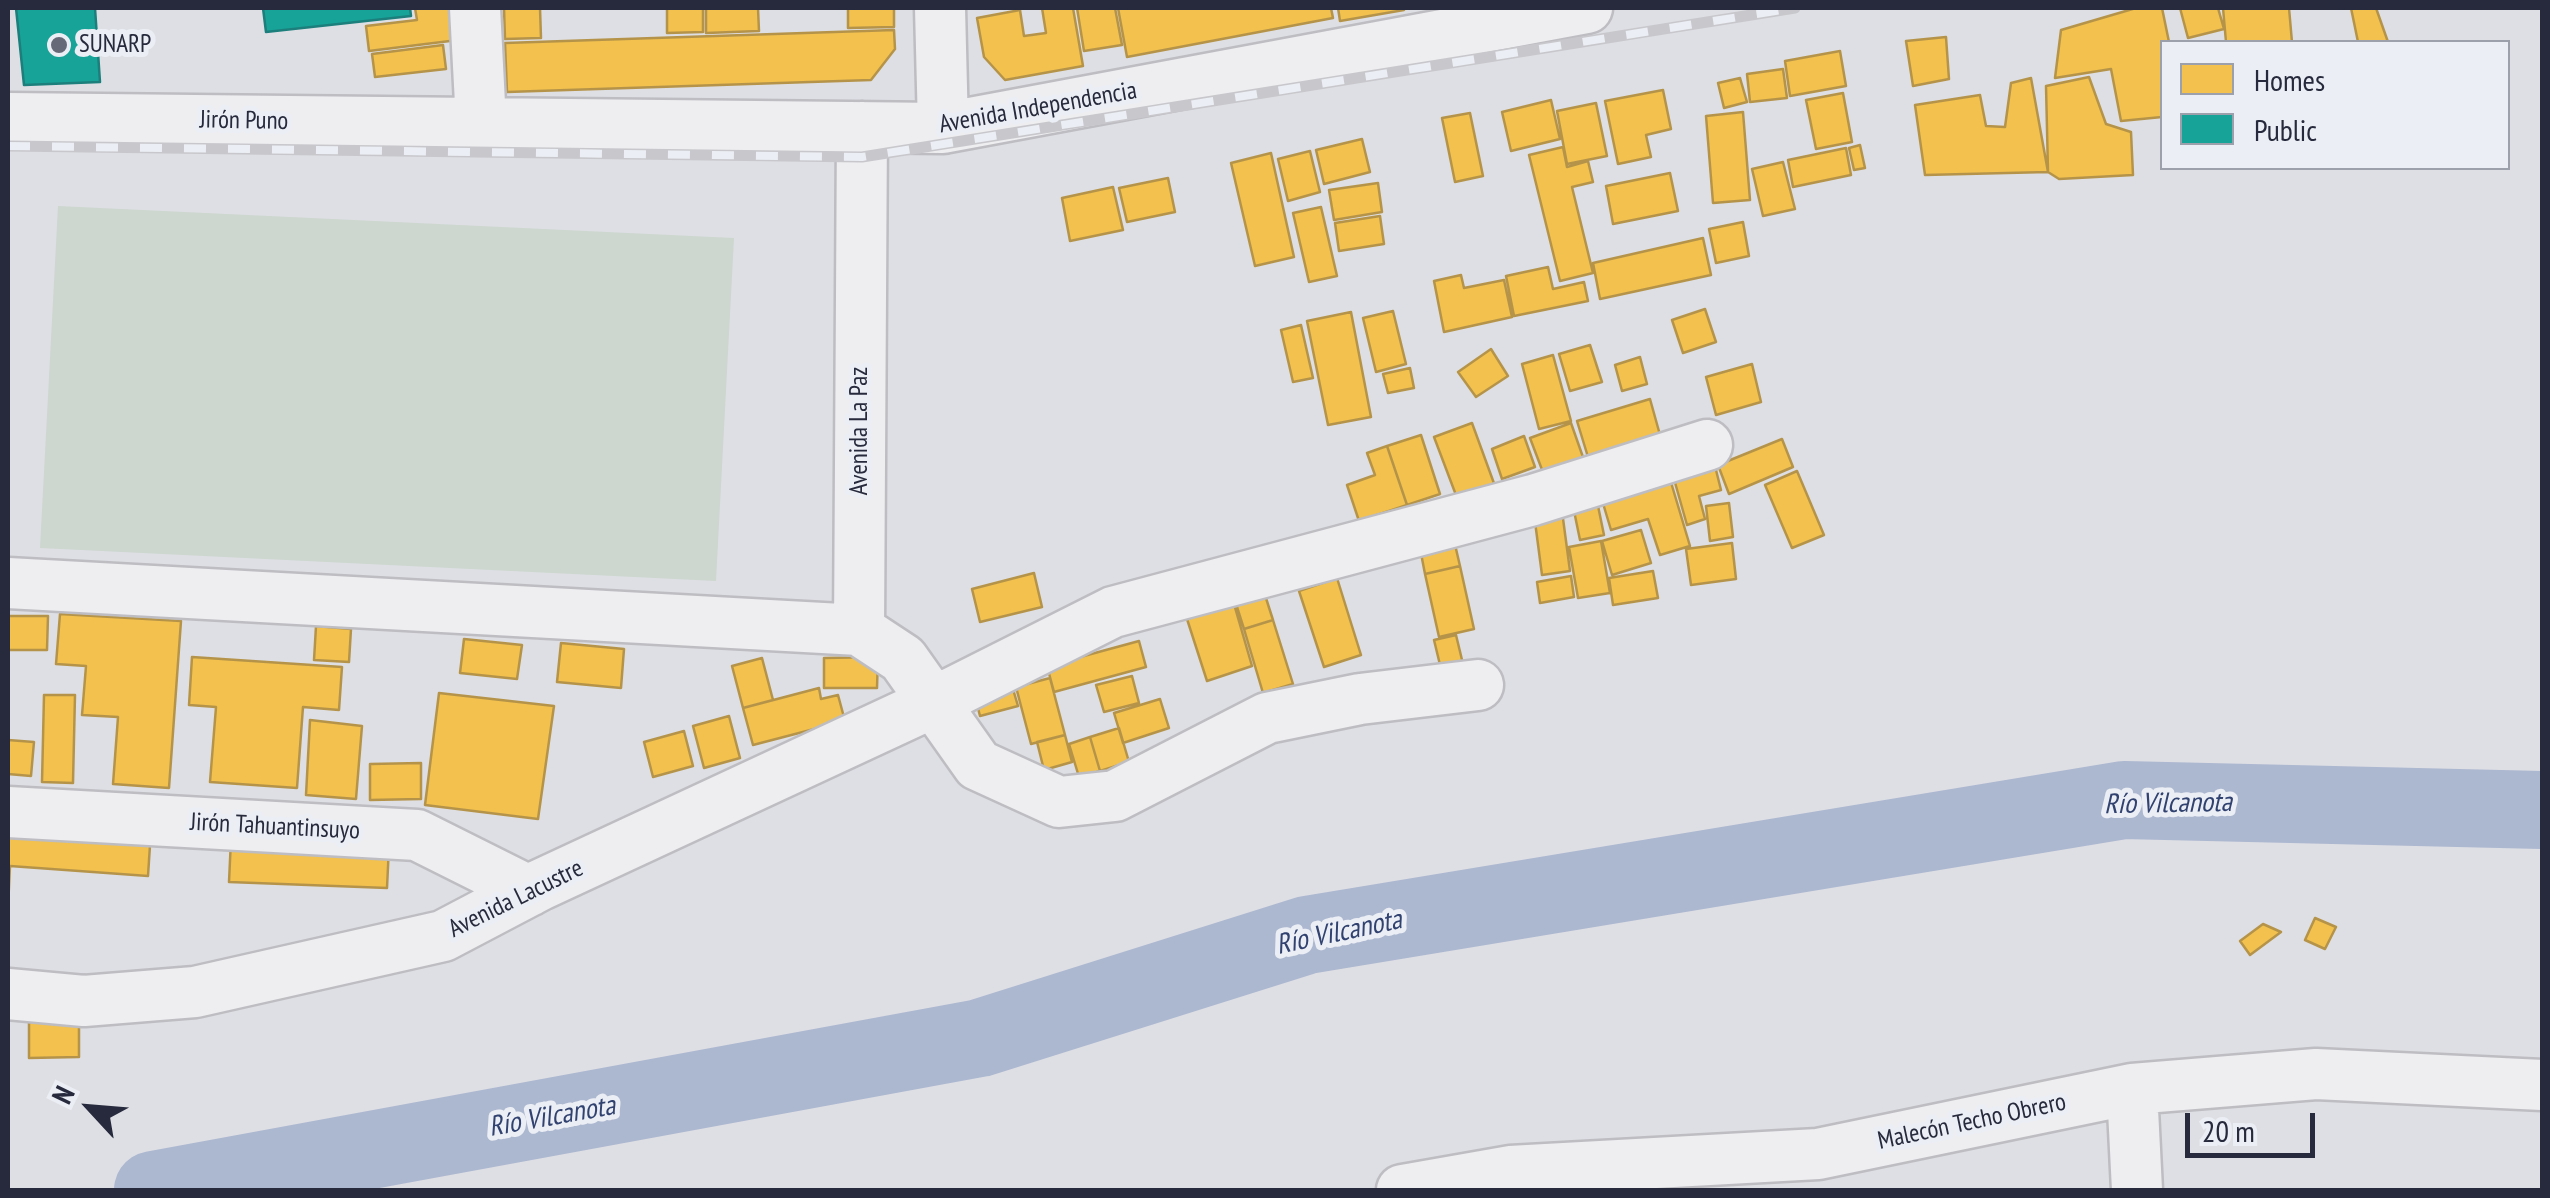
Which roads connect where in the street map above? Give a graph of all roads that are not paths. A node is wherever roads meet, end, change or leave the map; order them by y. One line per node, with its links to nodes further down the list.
1 (475, 8): 5 (street)
2 (940, 8): 7 (street)
3 (1587, 8): 7 (street, Avenida Independencia)
4 (8, 118): 5 (street, Jirón Puno)
5 (480, 123): 6 (street, Avenida Independencia)
6 (862, 127): 7 (street, Avenida Independencia); 10 (street, Avenida La Paz)
7 (944, 128)
8 (1706, 445): 12 (street, Avenida Lacustre)
9 (8, 583): 10 (street)
10 (859, 630): 12 (street)
11 (1478, 685): 12 (street)
12 (936, 701): 14 (street, Avenida Lacustre)
13 (8, 812): 14 (street, Jirón Tahuantinsuyo)
14 (528, 892): 15 (street, Avenida Lacustre)
15 (8, 994)
16 (2542, 1084): 17 (street, Malecón Techo Obrero)
17 (2132, 1089): 18 (street, Malecón Techo Obrero); 19 (street)
18 (1402, 1190)
19 (2137, 1190)

